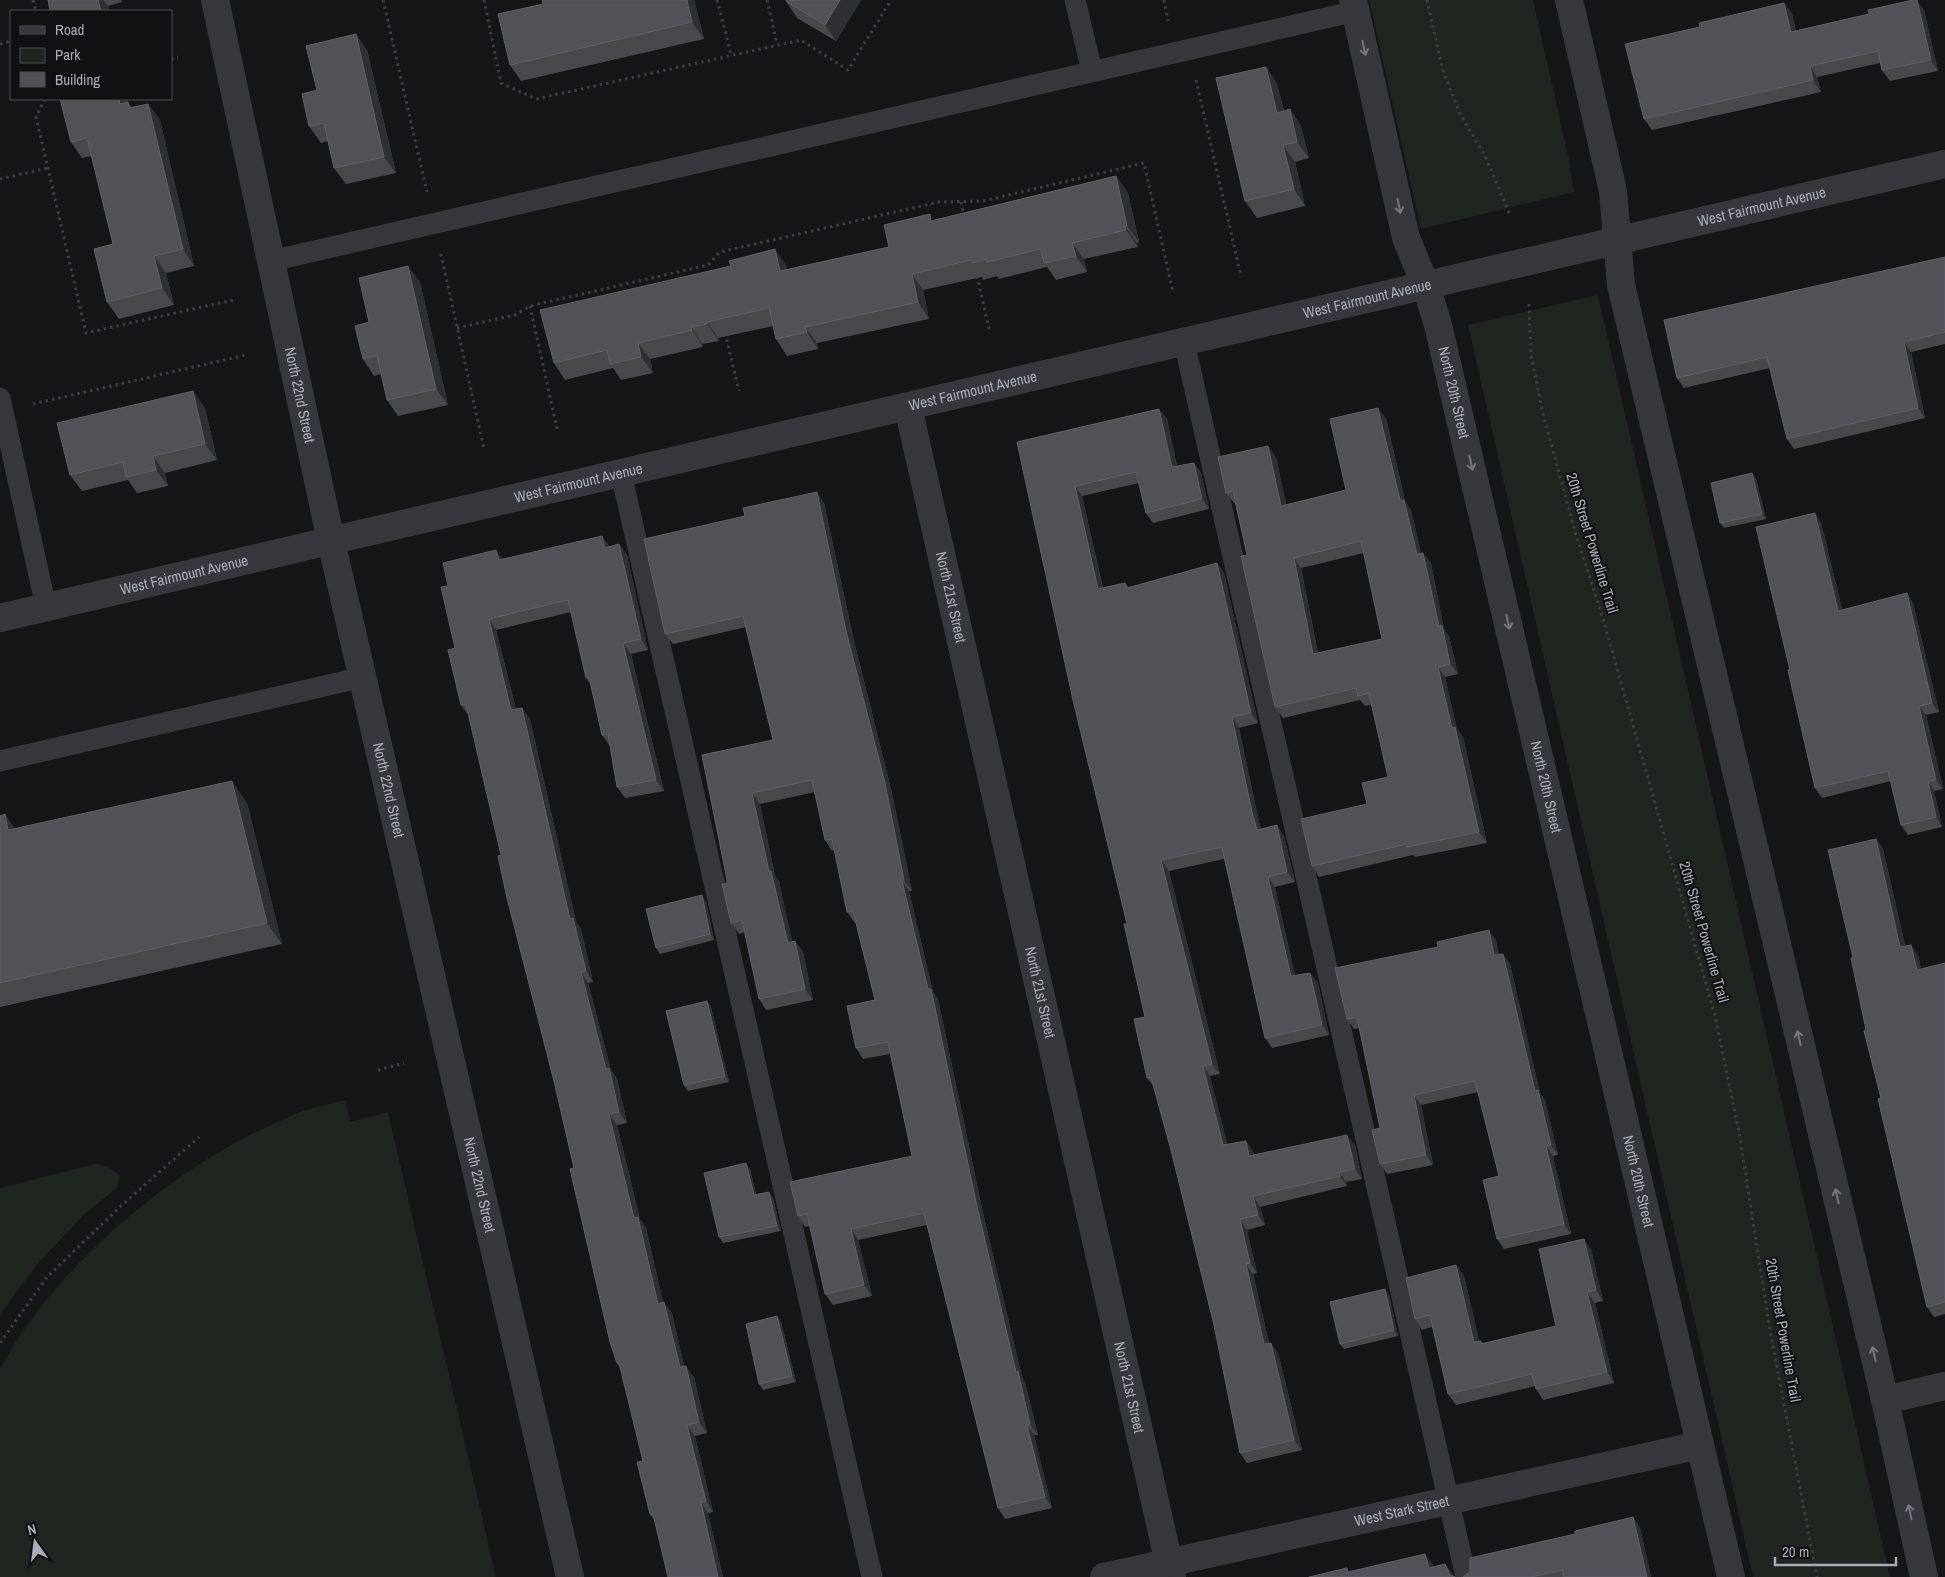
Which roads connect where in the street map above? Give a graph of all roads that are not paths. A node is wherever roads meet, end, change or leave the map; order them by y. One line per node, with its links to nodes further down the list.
1 (215, 0): 8 (street, North 22nd Street)
2 (1076, 0): 5 (lane)
3 (1569, 0): 7 (street)
4 (1355, 5): 5 (lane); 9 (street, North 20th Street, one-way to 9)
5 (1092, 71): 8 (lane)
6 (1945, 164): 7 (street, West Fairmount Avenue)
7 (1617, 241): 9 (street, West Fairmount Avenue); 20 (street, one-way to 7)
8 (271, 261): 14 (street, North 22nd Street)
9 (1426, 286): 10 (street, West Fairmount Avenue); 21 (street, North 20th Street, one-way to 21)
10 (1184, 342): 12 (street, West Fairmount Avenue); 22 (lane)
11 (1, 404): 15 (lane)
12 (908, 407): 13 (street, West Fairmount Avenue); 23 (street, North 21st Street)
13 (621, 473): 14 (street, West Fairmount Avenue); 25 (lane)
14 (331, 541): 15 (street, West Fairmount Avenue); 17 (street, North 22nd Street)
15 (46, 607): 16 (street, West Fairmount Avenue)
16 (0, 618)
17 (363, 677): 18 (lane); 24 (street, North 22nd Street)
18 (0, 760)
19 (1945, 1386): 20 (street)
20 (1885, 1400): 29 (street, one-way to 20)
21 (1700, 1445): 22 (street, West Stark Street); 28 (street, North 20th Street)
22 (1448, 1500): 23 (street, West Stark Street); 27 (lane)
23 (1170, 1569): 26 (street, West Stark Street)
24 (570, 1577)
25 (872, 1577)
26 (1104, 1577)
27 (1466, 1577)
28 (1731, 1577)
29 (1924, 1577)

